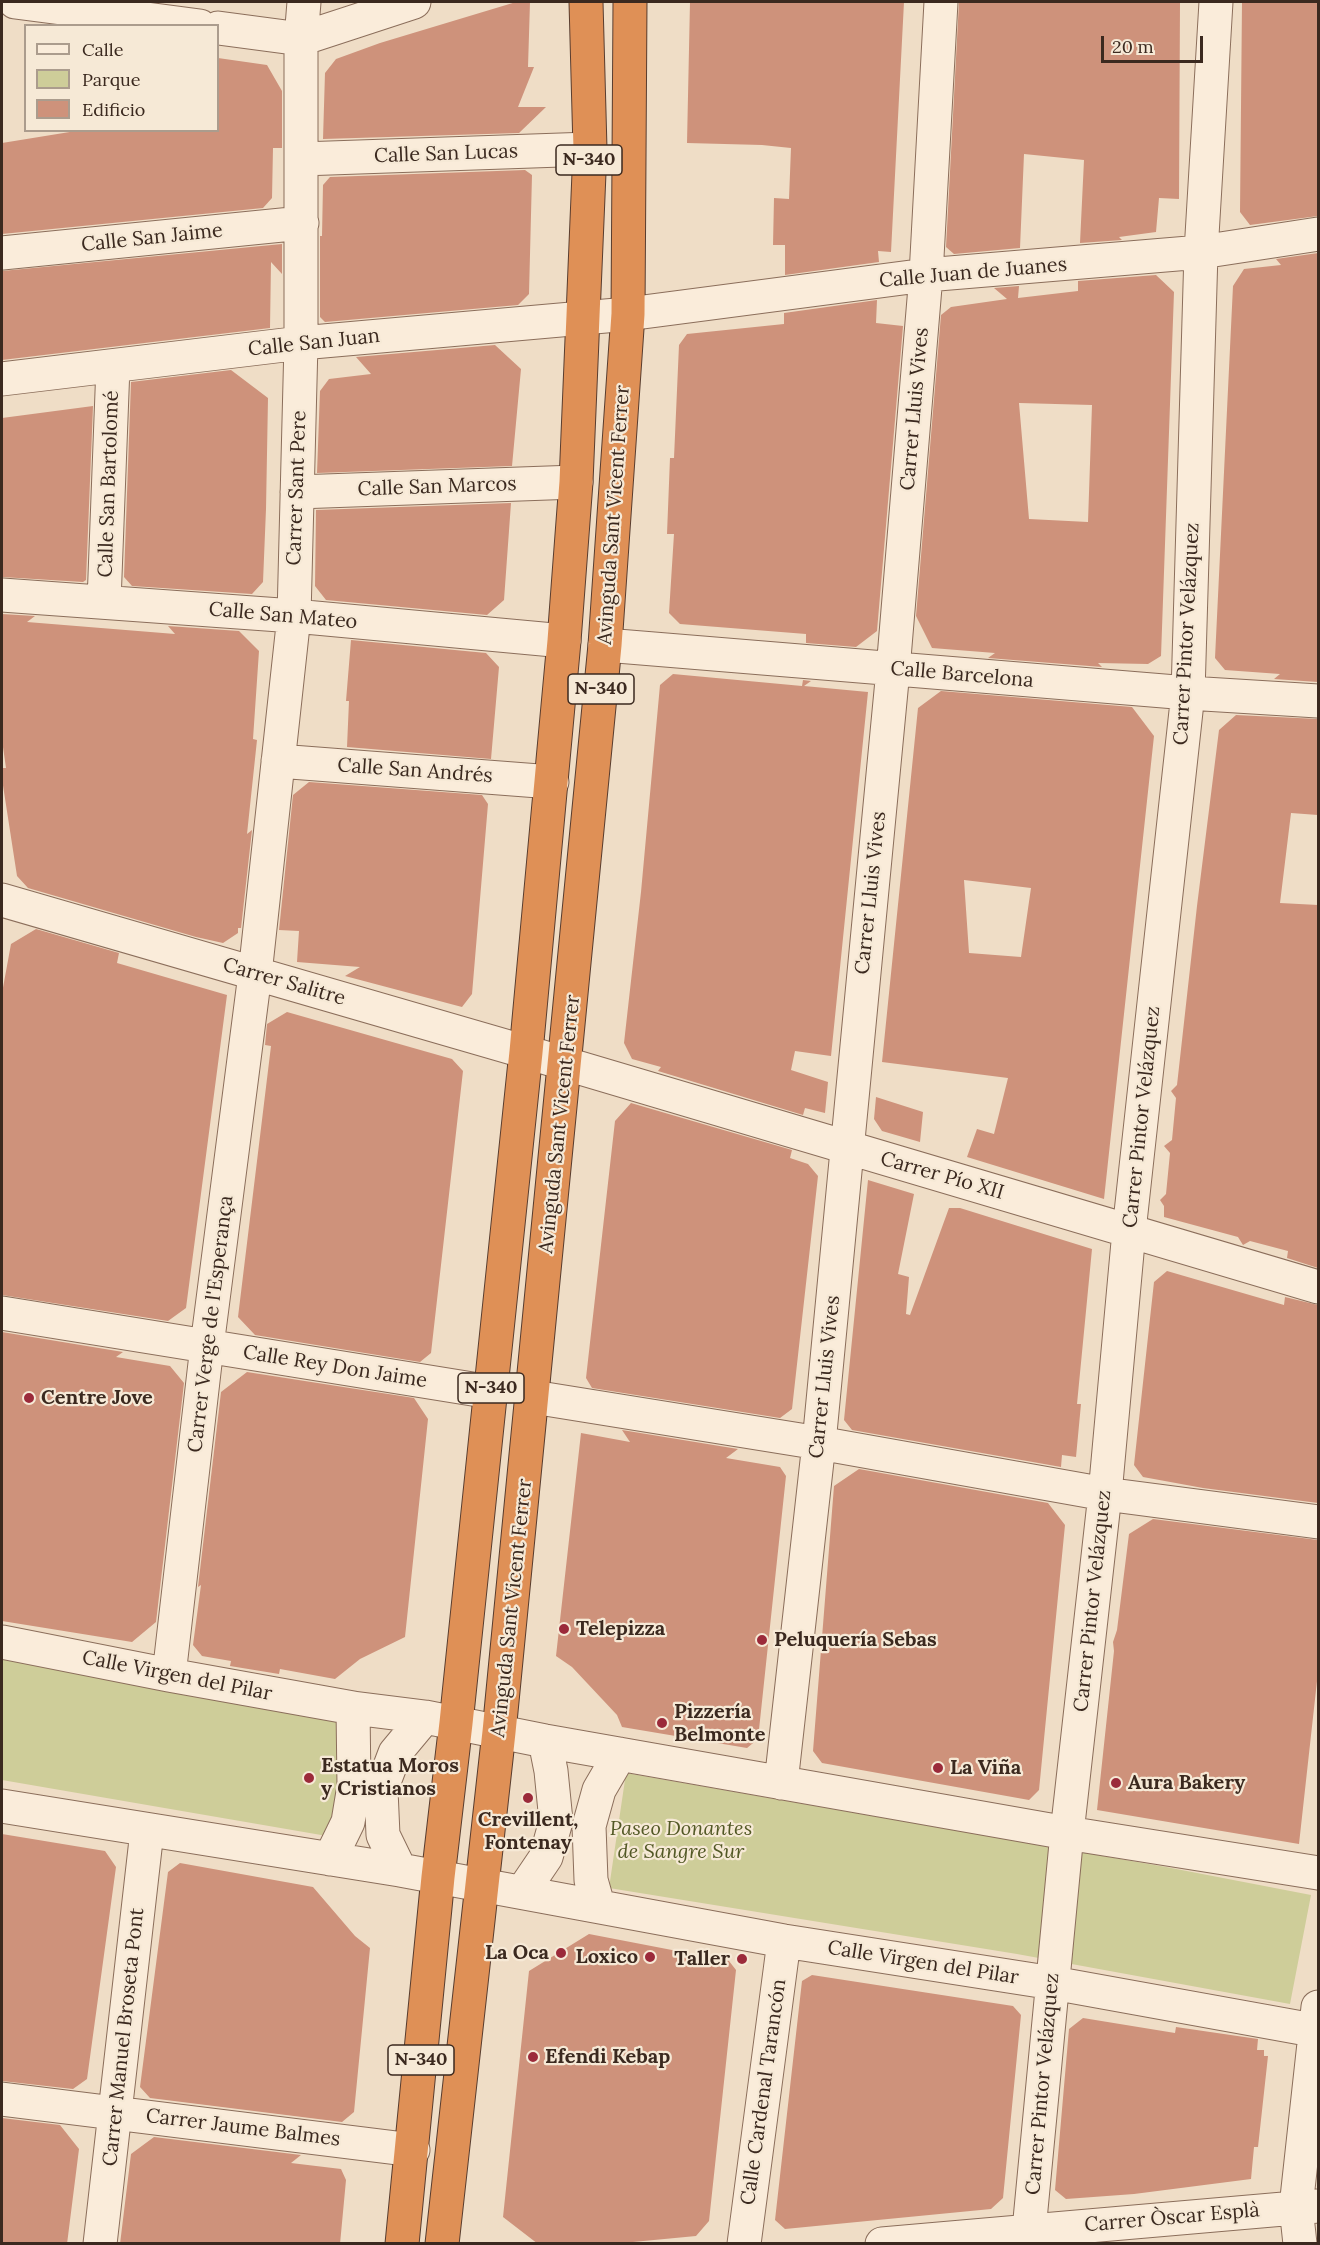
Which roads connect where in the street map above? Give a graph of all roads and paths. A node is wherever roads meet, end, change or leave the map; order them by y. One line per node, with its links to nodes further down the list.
1 (15, 2): 8 (street)
2 (304, 2): 10 (street, Carrer Sant Pere)
3 (414, 2): 10 (street)
4 (586, 2): 11 (highway, Avinguda Sant Vicent Ferrer / N-340)
5 (630, 2): 18 (highway, Avinguda Sant Vicent Ferrer / N-340)
6 (941, 2): 17 (street, Carrer Lluis Vives)
7 (1216, 2): 15 (street, Carrer Pintor Velázquez)
8 (185, 24)
9 (219, 28): 10 (street)
10 (301, 39): 12 (street, Carrer Sant Pere)
11 (590, 149): 12 (street, Calle San Lucas); 19 (highway, Avinguda Sant Vicent Ferrer / N-340)
12 (301, 159): 13 (street, Carrer Sant Pere)
13 (302, 224): 16 (street, Calle San Jaime); 20 (street, Carrer Sant Pere)
14 (1318, 234): 15 (street, Calle Juan de Juanes)
15 (1201, 252): 17 (street, Calle Juan de Juanes); 31 (street, Carrer Pintor Velázquez)
16 (2, 253)
17 (926, 275): 18 (street, Calle Juan de Juanes); 30 (street, Carrer Lluis Vives)
18 (628, 314): 19 (street, Calle San Juan); 29 (highway, Avinguda Sant Vicent Ferrer / N-340)
19 (583, 318): 20 (street, Calle San Juan); 23 (highway, Avinguda Sant Vicent Ferrer / N-340)
20 (301, 343): 21 (street, Calle San Juan); 24 (street, Carrer Sant Pere)
21 (113, 366): 22 (street, Calle San Juan); 26 (street, Calle San Bartolomé)
22 (2, 379)
23 (576, 482): 24 (street, Calle San Marcos); 28 (highway, Avinguda Sant Vicent Ferrer / N-340)
24 (297, 492): 27 (street, Carrer Sant Pere)
25 (2, 595): 26 (street, Calle San Mateo)
26 (104, 602): 27 (street, Calle San Mateo)
27 (294, 616): 28 (street, Calle San Mateo); 33 (street, Carrer Sant Pere)
28 (564, 641): 34 (highway, Avinguda Sant Vicent Ferrer / N-340)
29 (605, 645): 30 (street, Calle Barcelona); 38 (highway, Avinguda Sant Vicent Ferrer / N-340)
30 (893, 670): 31 (street, Calle Barcelona); 39 (street, Carrer Lluis Vives)
31 (1188, 693): 32 (street, Calle Barcelona); 40 (street, Carrer Pintor Velázquez)
32 (1318, 701)
33 (278, 761): 34 (street, Calle San Andrés); 36 (street, Carrer Sant Pere)
34 (552, 782): 37 (highway, Avinguda Sant Vicent Ferrer / N-340)
35 (2, 900): 36 (street, Carrer Salitre)
36 (255, 974): 37 (street, Carrer Salitre); 43 (street, Carrer Verge de l'Esperança)
37 (526, 1052): 38 (street, Carrer Salitre); 44 (highway, Avinguda Sant Vicent Ferrer / N-340)
38 (566, 1064): 39 (street, Carrer Pío XII); 45 (highway, Avinguda Sant Vicent Ferrer / N-340)
39 (847, 1148): 40 (street, Carrer Pío XII); 46 (street, Carrer Lluis Vives)
40 (1130, 1231): 41 (street, Carrer Pío XII); 47 (street, Carrer Pintor Velázquez)
41 (1318, 1287)
42 (2, 1313): 43 (street, Calle Rey Don Jaime)
43 (207, 1346): 44 (street, Calle Rey Don Jaime); 50 (street, Carrer Verge de l'Esperança)
44 (491, 1392): 52 (highway, Avinguda Sant Vicent Ferrer / N-340)
45 (533, 1397): 46 (street); 53 (highway, Avinguda Sant Vicent Ferrer / N-340)
46 (819, 1443): 47 (street); 56 (street, Carrer Lluis Vives)
47 (1105, 1494): 48 (street); 59 (street, Carrer Pintor Velázquez)
48 (1318, 1522)
49 (2, 1642): 50 (street, Calle Virgen del Pilar)
50 (169, 1675): 51 (street, Calle Virgen del Pilar)
51 (353, 1708): 52 (street, Calle Virgen del Pilar); 60 (street)
52 (441, 1720): 53 (street, Calle Virgen del Pilar); 61 (street); 63 (highway, Avinguda Sant Vicent Ferrer / N-340)
53 (500, 1732): 54 (street, Calle Virgen del Pilar); 64 (highway, Avinguda Sant Vicent Ferrer / N-340)
54 (545, 1741): 55 (street, Calle Virgen del Pilar); 65 (street)
55 (620, 1754): 56 (street, Calle Virgen del Pilar); 66 (street)
56 (781, 1783): 59 (street, Calle Virgen del Pilar)
57 (2, 1806): 58 (street, Calle Virgen del Pilar)
58 (147, 1831): 60 (street, Calle Virgen del Pilar); 71 (street, Carrer Manuel Broseta Pont)
59 (1067, 1833): 62 (street, Calle Virgen del Pilar); 68 (street, Carrer Pintor Velázquez)
60 (330, 1859): 61 (street, Calle Virgen del Pilar)
61 (400, 1870): 63 (street, Calle Virgen del Pilar)
62 (1318, 1873)
63 (438, 1877): 64 (street, Calle Virgen del Pilar); 72 (highway, Avinguda Sant Vicent Ferrer / N-340)
64 (483, 1885): 65 (street, Calle Virgen del Pilar); 77 (highway, Avinguda Sant Vicent Ferrer / N-340)
65 (523, 1891): 66 (street, Calle Virgen del Pilar)
66 (598, 1905): 67 (street, Calle Virgen del Pilar)
67 (784, 1941): 68 (street, Calle Virgen del Pilar); 78 (street, Calle Cardenal Tarancón)
68 (1053, 1983): 69 (street, Calle Virgen del Pilar); 74 (street, Carrer Pintor Velázquez)
69 (1318, 2025): 73 (street)
70 (2, 2099): 71 (street, Carrer Jaume Balmes)
71 (116, 2112): 72 (street, Carrer Jaume Balmes); 75 (street, Carrer Manuel Broseta Pont)
72 (413, 2150): 76 (highway, Avinguda Sant Vicent Ferrer / N-340)
73 (1307, 2207): 74 (street, Carrer Òscar Esplà); 80 (street)
74 (1029, 2230): 79 (street, Carrer Òscar Esplà)
75 (100, 2244)
76 (402, 2244)
77 (442, 2244)
78 (744, 2244)
79 (882, 2244)
80 (1299, 2244)

